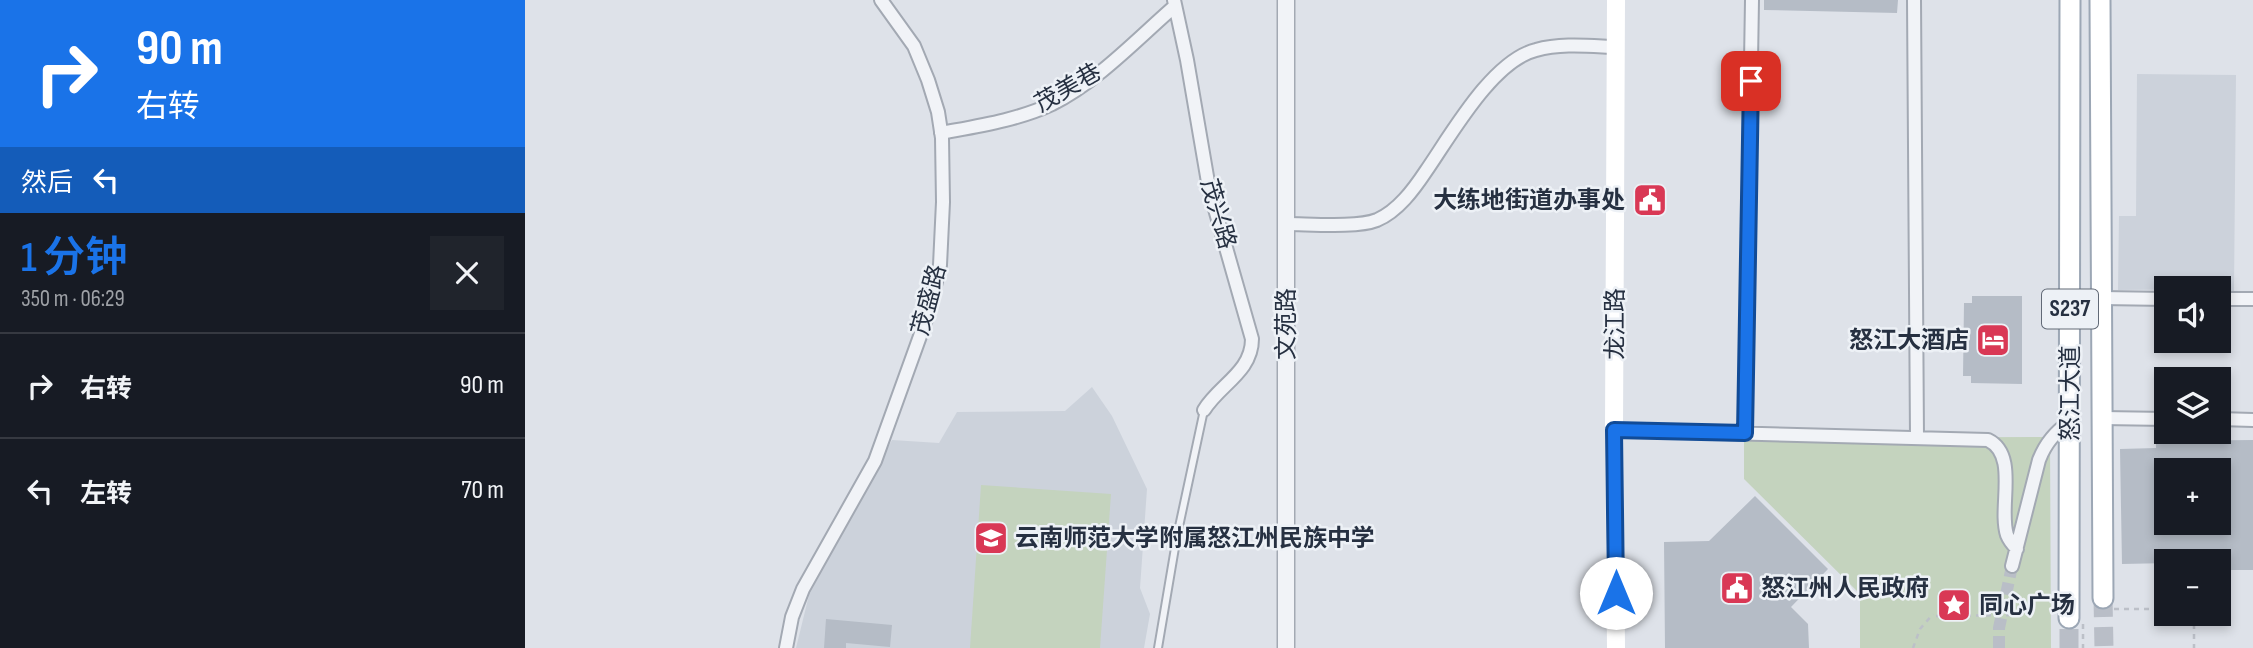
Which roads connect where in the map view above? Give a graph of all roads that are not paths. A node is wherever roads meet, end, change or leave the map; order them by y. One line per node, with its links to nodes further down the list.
1 (881, 0): 10 (street, 茂盛路)
2 (1286, 0): 11 (street, 文苑路)
3 (1616, 0): 9 (main road, 龙江路)
4 (1752, 0): 23 (street)
5 (1915, 0): 24 (street)
6 (2070, 0): 21 (main road, 怒江大道 / S237)
7 (2100, 0): 12 (main road, 怒江大道 / S237)
8 (1174, 3): 10 (street, 茂美巷); 16 (street, 茂兴路)
9 (1616, 47): 11 (street); 22 (main road, 龙江路)
10 (941, 133): 29 (street, 茂盛路)
11 (1286, 224): 31 (street, 文苑路)
12 (2102, 298): 13 (street); 17 (main road, 怒江大道 / S237)
13 (2154, 299)
14 (2231, 299): 15 (street)
15 (2253, 299)
16 (1204, 410): 30 (lane)
17 (2102, 418): 18 (street); 27 (main road, 怒江大道 / S237)
18 (2154, 419)
19 (2231, 419): 20 (street)
20 (2253, 420)
21 (2070, 421): 25 (street); 28 (main road, 怒江大道 / S237)
22 (1614, 430): 23 (street); 32 (main road, 龙江路)
23 (1745, 433): 24 (street)
24 (1917, 437): 25 (street)
25 (2017, 549): 26 (street)
26 (2013, 566)
27 (2103, 598)
28 (2069, 618)
29 (786, 648)
30 (1158, 648)
31 (1286, 648)
32 (1616, 648)

